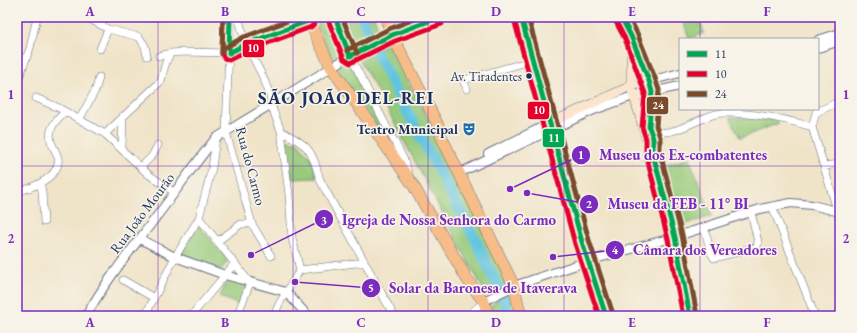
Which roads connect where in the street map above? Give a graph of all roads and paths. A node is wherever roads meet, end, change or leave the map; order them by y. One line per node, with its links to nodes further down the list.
1 (36, 17): 31 (street)
2 (86, 17): 12 (street)
3 (230, 17): 22 (street, Rua do Carmo)
4 (238, 17): 18 (street)
5 (335, 17): 23 (main road)
6 (385, 17): 15 (highway)
7 (440, 17): 11 (street)
8 (521, 17): 26 (street)
9 (621, 17): 14 (main road)
10 (311, 18): 18 (street); 27 (highway)
11 (429, 19): 15 (street)
12 (108, 29): 20 (street); 24 (street)
13 (840, 33): 16 (street)
14 (631, 36): 30 (main road); 32 (main road)
15 (387, 37): 23 (main road); 58 (highway)
16 (819, 40)
17 (840, 41): 19 (street)
18 (246, 44): 22 (street); 39 (street)
19 (819, 48)
20 (100, 50)
21 (171, 53): 22 (street); 25 (street); 43 (street)
22 (229, 53): 49 (street, Rua do Carmo)
23 (352, 55): 27 (street, Rua João Mourão); 60 (street)
24 (147, 56)
25 (159, 56)
26 (534, 60): 34 (street); 45 (street)
27 (331, 67): 39 (street, Rua João Mourão); 60 (highway)
28 (679, 73): 30 (street)
29 (99, 77): 44 (street)
30 (649, 81): 32 (main road); 35 (main road)
31 (17, 83)
32 (631, 86): 36 (main road); 45 (main road)
33 (679, 86): 35 (street)
34 (467, 89)
35 (652, 92): 36 (main road); 46 (main road)
36 (633, 96): 42 (main road); 45 (street)
37 (36, 98): 41 (street)
38 (840, 101): 40 (street)
39 (271, 106): 48 (street); 49 (street, Rua João Mourão)
40 (817, 111): 47 (street)
41 (65, 112): 44 (street); 59 (street)
42 (640, 115): 46 (main road); 54 (main road)
43 (123, 116): 50 (street); 53 (street)
44 (79, 120): 50 (street)
45 (551, 126): 58 (street); 76 (main road)
46 (649, 126): 47 (street); 54 (main road)
47 (812, 127): 56 (street)
48 (281, 131): 78 (street); 79 (street)
49 (226, 132): 51 (street, Rua João Mourão); 69 (street, Rua do Carmo)
50 (105, 134): 53 (street)
51 (216, 138): 62 (street, Rua João Mourão); 66 (street)
52 (158, 145): 57 (street)
53 (122, 148): 57 (street)
54 (653, 154): 71 (main road)
55 (840, 164): 56 (street)
56 (824, 166): 64 (street)
57 (141, 167): 62 (street)
58 (458, 171): 83 (highway)
59 (40, 184): 61 (street); 68 (street)
60 (413, 185): 86 (highway)
61 (17, 191)
62 (175, 192): 72 (street, Rua João Mourão)
63 (772, 206): 64 (street); 65 (street); 99 (street)
64 (838, 211): 67 (street)
65 (751, 212): 70 (street); 70 (street)
66 (199, 218): 73 (street); 75 (street)
67 (840, 220)
68 (44, 222)
69 (252, 224): 73 (street); 74 (street, Rua do Carmo)
70 (704, 227): 71 (street)
71 (675, 237): 76 (street); 98 (main road)
72 (140, 239): 75 (street); 87 (street, Rua João Mourão)
73 (218, 241): 77 (street)
74 (271, 256)
75 (175, 257): 80 (street); 85 (street)
76 (588, 261): 83 (street); 97 (main road)
77 (235, 263): 80 (street); 82 (street)
78 (365, 263): 79 (street); 93 (street)
79 (300, 270): 84 (street)
80 (225, 275): 82 (street); 89 (street)
81 (124, 280): 85 (street)
82 (250, 283): 84 (street); 90 (street)
83 (511, 287): 86 (street); 96 (highway)
84 (286, 292): 91 (street); 92 (street)
85 (154, 298): 88 (street)
86 (486, 301): 94 (street); 95 (highway)
87 (86, 316)
88 (145, 316)
89 (191, 316)
90 (237, 316)
91 (274, 316)
92 (308, 316)
93 (394, 316)
94 (467, 316)
95 (488, 316)
96 (521, 316)
97 (606, 316)
98 (690, 316)
99 (815, 316)

